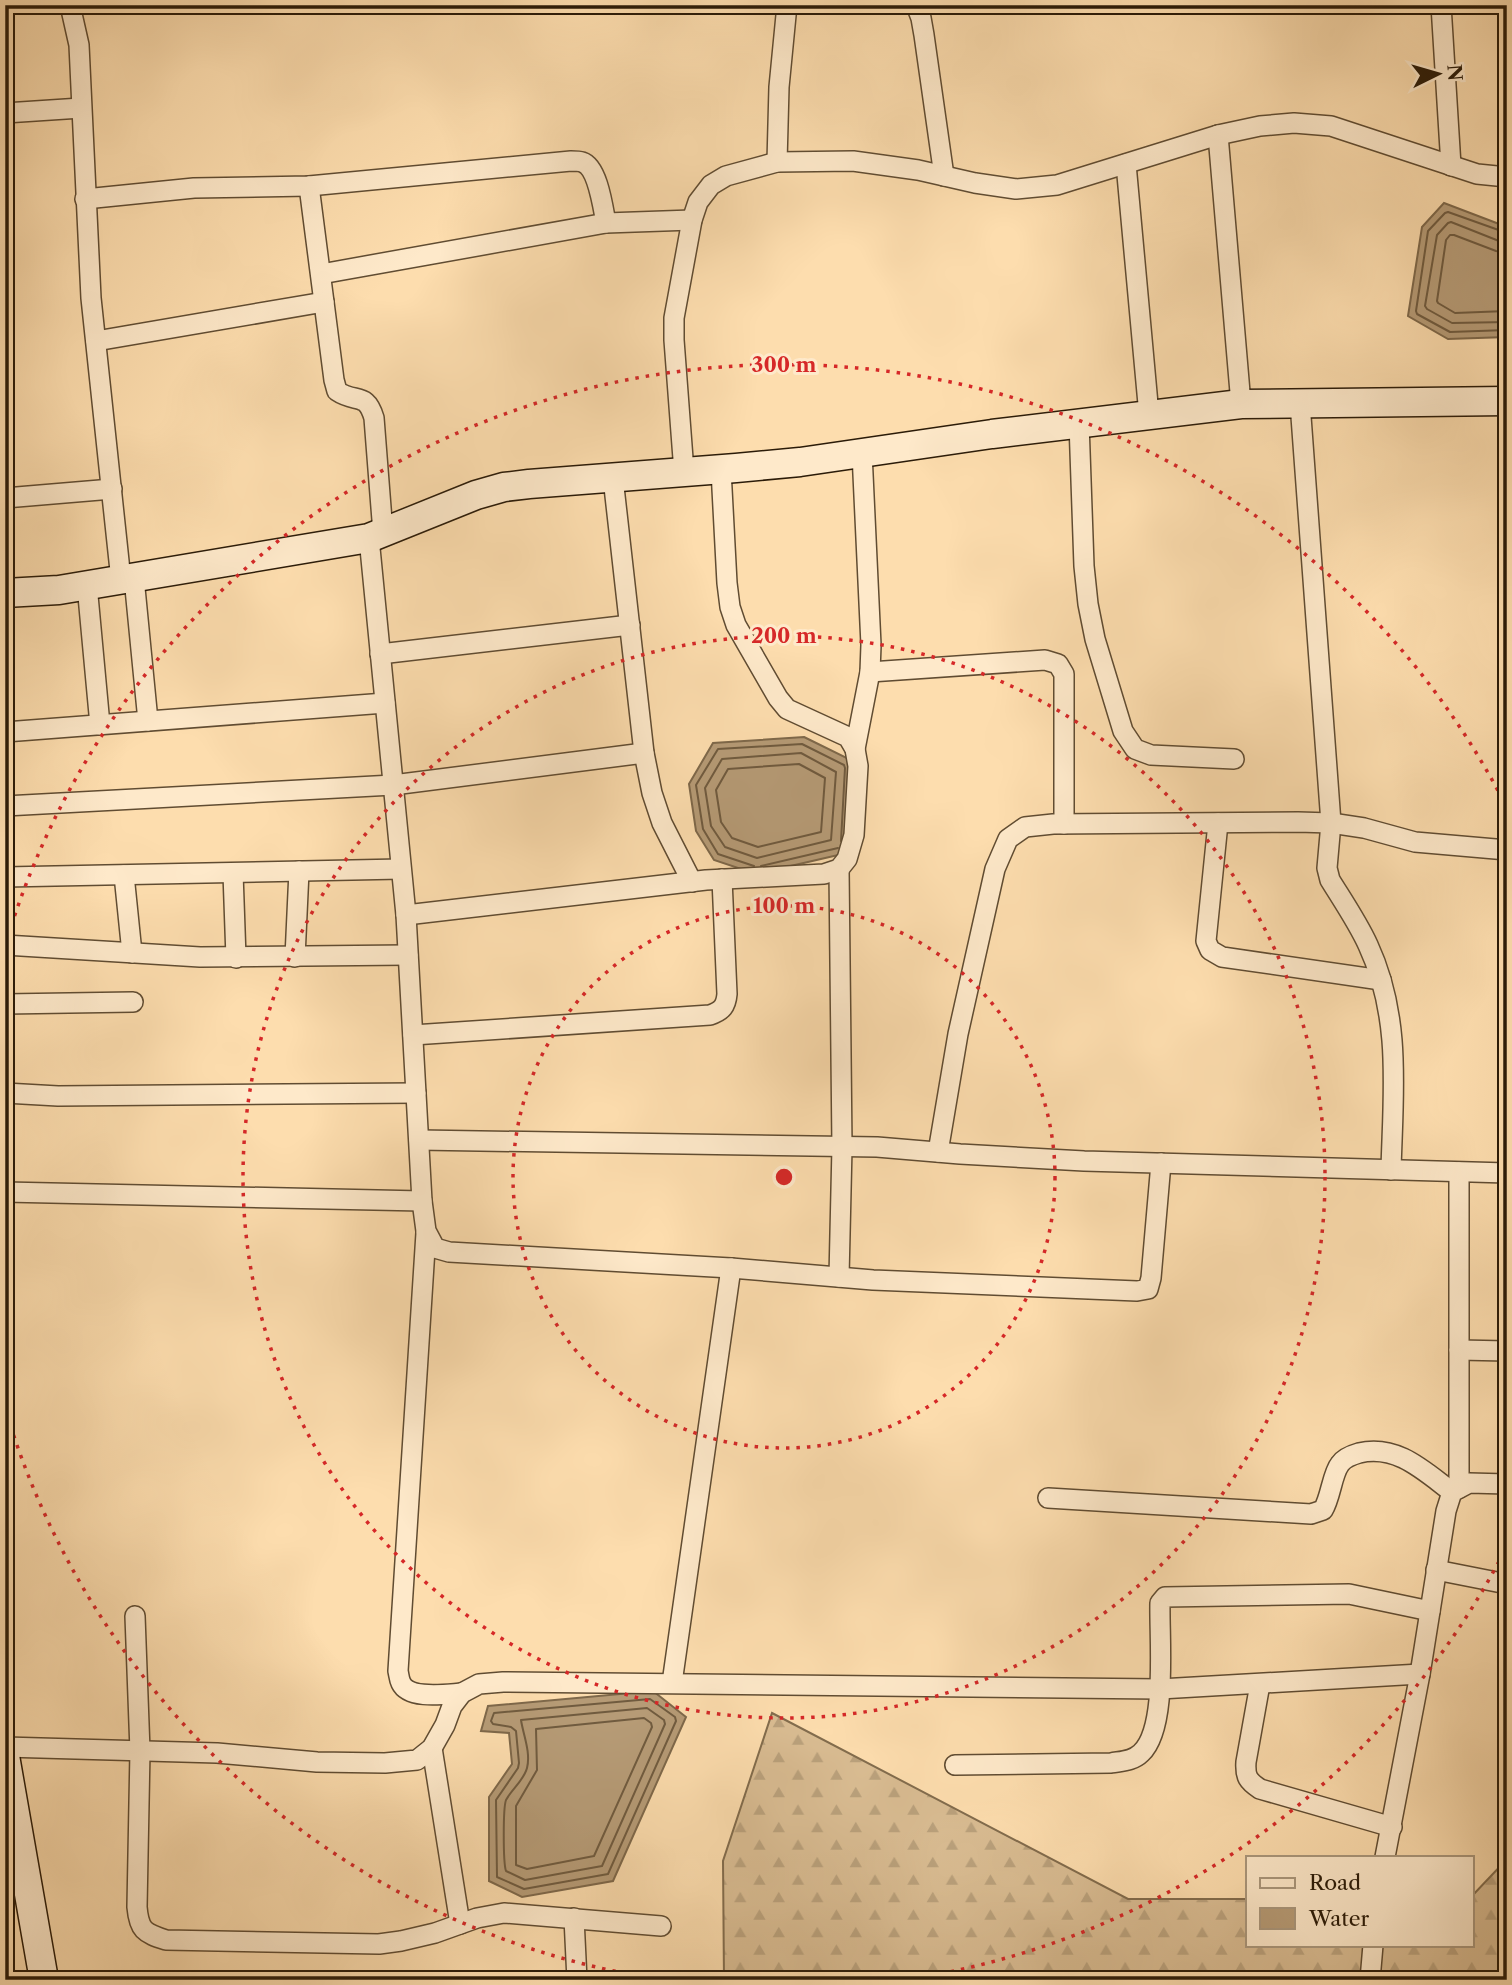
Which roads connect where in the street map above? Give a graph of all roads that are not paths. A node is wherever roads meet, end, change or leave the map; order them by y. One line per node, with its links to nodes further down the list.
1 (70, 5): 5 (street)
2 (787, 5): 8 (street)
3 (916, 5): 11 (street)
4 (1441, 5): 10 (street)
5 (81, 108): 6 (street); 14 (street)
6 (5, 113)
7 (1218, 135): 9 (street); 10 (street); 22 (street)
8 (777, 162): 11 (street); 15 (street)
9 (1126, 164): 11 (street); 23 (street)
10 (1451, 166): 12 (street)
11 (944, 176)
12 (1507, 177)
13 (309, 186): 14 (street); 16 (street); 17 (street)
14 (85, 199): 19 (street)
15 (692, 220): 16 (street); 27 (street)
16 (606, 223): 17 (street)
17 (321, 274): 18 (street)
18 (324, 302): 19 (street); 31 (street)
19 (96, 341): 29 (street)
20 (1507, 401): 21 (street)
21 (1300, 403): 22 (street); 48 (street)
22 (1241, 404): 23 (street)
23 (1149, 415): 24 (street)
24 (1079, 423): 25 (street); 44 (street)
25 (862, 453): 26 (street); 37 (street)
26 (721, 470): 27 (street); 42 (street)
27 (684, 472): 28 (street)
28 (612, 478): 31 (street); 35 (street)
29 (112, 489): 30 (street); 32 (street)
30 (5, 498)
31 (376, 535): 32 (street); 36 (street)
32 (127, 579): 33 (street); 39 (street)
33 (87, 585): 34 (street); 40 (street)
34 (5, 593)
35 (630, 625): 36 (street); 43 (street)
36 (380, 654): 38 (street)
37 (870, 672): 42 (street); 49 (street)
38 (385, 703): 39 (street); 45 (street)
39 (148, 721): 40 (street)
40 (100, 725): 41 (street)
41 (5, 732)
42 (855, 749): 52 (street)
43 (644, 753): 45 (street); 58 (street)
44 (1234, 759)
45 (393, 785): 46 (street); 51 (street)
46 (5, 806)
47 (1217, 822): 48 (street); 49 (street); 65 (street)
48 (1331, 823): 50 (street); 65 (street)
49 (1063, 824): 73 (street)
50 (1507, 850)
51 (401, 869): 53 (street); 59 (street)
52 (839, 869): 57 (street); 72 (street)
53 (299, 871): 54 (street); 63 (street)
54 (233, 873): 55 (street); 64 (street)
55 (124, 875): 56 (street); 61 (street)
56 (5, 877)
57 (722, 879): 58 (street); 68 (street)
58 (692, 882): 59 (street)
59 (406, 915): 62 (street)
60 (5, 946): 61 (street)
61 (132, 953): 64 (street)
62 (408, 955): 63 (street); 68 (street)
63 (295, 957): 64 (street)
64 (236, 958)
65 (1381, 980): 75 (street)
66 (133, 1002): 67 (street)
67 (5, 1004)
68 (413, 1035): 70 (street)
69 (5, 1093): 70 (street)
70 (416, 1093): 71 (street)
71 (419, 1140): 72 (street); 79 (street)
72 (842, 1147): 73 (street); 82 (street)
73 (938, 1152): 74 (street)
74 (1161, 1163): 75 (street); 82 (street)
75 (1391, 1170): 76 (street)
76 (1459, 1172): 77 (street); 83 (street)
77 (1507, 1173)
78 (5, 1192): 79 (street)
79 (422, 1201): 80 (street)
80 (426, 1231): 81 (street); 96 (street)
81 (731, 1268): 82 (street); 93 (street)
82 (839, 1277)
83 (1459, 1350): 84 (street); 86 (street)
84 (1507, 1351)
85 (1507, 1484): 86 (street)
86 (1456, 1490): 87 (street); 88 (street)
87 (1048, 1498)
88 (1436, 1570): 89 (street); 90 (street)
89 (1507, 1584)
90 (1430, 1611): 92 (street); 95 (street)
91 (135, 1616): 99 (street)
92 (1420, 1674): 94 (street); 102 (street)
93 (672, 1684): 95 (street); 96 (street)
94 (1260, 1684): 95 (street); 102 (street)
95 (1160, 1689): 101 (street)
96 (462, 1693): 98 (street)
97 (5, 1747): 99 (street)
98 (432, 1748): 99 (street); 105 (street)
99 (140, 1751): 105 (street)
100 (5, 1756): 108 (street)
101 (955, 1765)
102 (1391, 1827): 103 (street)
103 (1385, 1856)
104 (574, 1918): 105 (street); 106 (street); 109 (street)
105 (460, 1924)
106 (661, 1926)
107 (1373, 1946): 110 (street)
108 (44, 1980)
109 (577, 1980)
110 (1370, 1980)

